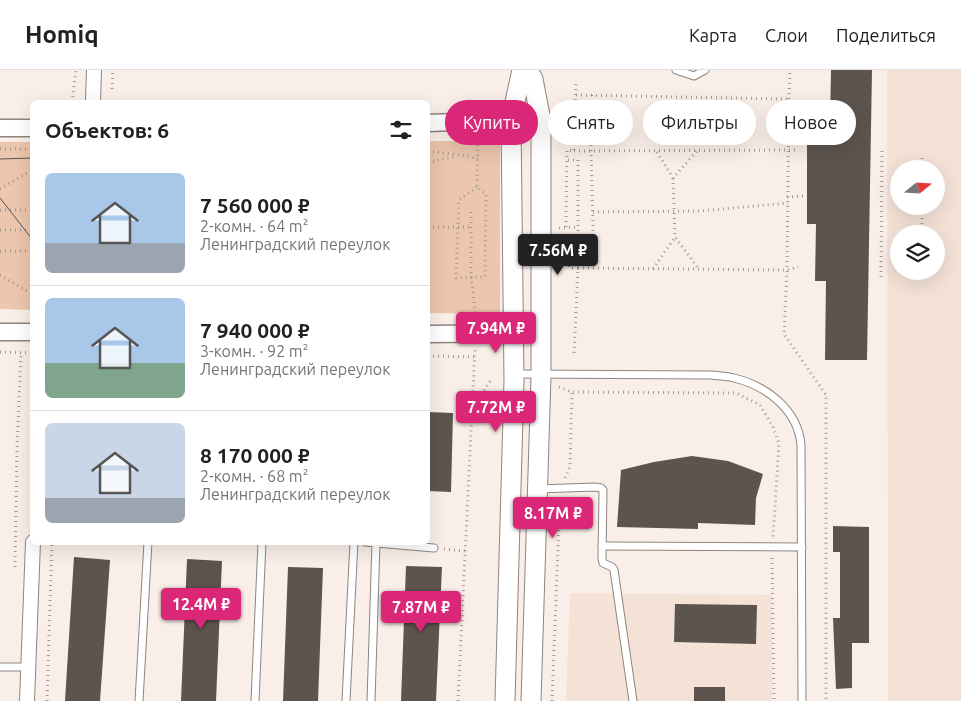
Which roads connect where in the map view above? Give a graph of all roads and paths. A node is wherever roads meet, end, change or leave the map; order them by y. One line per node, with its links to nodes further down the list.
1 (76, 70): 14 (path)
2 (94, 70): 15 (street)
3 (113, 70): 10 (path)
4 (522, 70): 16 (main road)
5 (528, 70): 18 (main road)
6 (676, 70): 7 (lane)
7 (705, 70)
8 (790, 70): 13 (path)
9 (576, 83): 11 (path)
10 (112, 89)
11 (576, 95): 12 (path); 32 (path)
12 (592, 95): 13 (path); 28 (path)
13 (789, 99): 29 (path)
14 (72, 100)
15 (93, 100)
16 (515, 100)
17 (538, 121): 18 (street)
18 (541, 121): 75 (main road)
19 (430, 123): 20 (street)
20 (445, 123)
21 (0, 128): 22 (street)
22 (30, 128)
23 (478, 145): 36 (path)
24 (511, 145): 76 (main road)
25 (882, 147): 69 (path)
26 (0, 149): 27 (path)
27 (30, 149)
28 (591, 150): 32 (path); 34 (path); 50 (path)
29 (788, 150): 30 (path); 33 (path); 44 (path)
30 (799, 150)
31 (430, 151): 35 (path)
32 (574, 151): 37 (path)
33 (698, 151): 34 (path); 40 (path)
34 (656, 152): 40 (path)
35 (457, 155): 36 (path); 38 (path)
36 (478, 159): 41 (path)
37 (568, 160): 54 (path); 55 (path)
38 (430, 162)
39 (30, 171): 42 (path)
40 (673, 178): 48 (path)
41 (477, 187): 52 (path); 70 (path)
42 (0, 189)
43 (807, 196): 44 (path)
44 (788, 197): 45 (path)
45 (788, 203): 48 (path); 67 (path)
46 (0, 210): 47 (path)
47 (30, 210)
48 (674, 211): 50 (path); 59 (path)
49 (471, 212): 53 (path)
50 (592, 212): 64 (path)
51 (430, 227): 52 (path)
52 (456, 227): 53 (path); 70 (path)
53 (471, 227): 70 (path)
54 (566, 227): 55 (path); 56 (path)
55 (578, 227): 63 (path)
56 (560, 228)
57 (0, 230): 58 (path)
58 (30, 230)
59 (675, 237): 65 (path); 66 (path)
60 (0, 251): 61 (path)
61 (30, 251)
62 (798, 267): 67 (path)
63 (578, 268): 64 (path); 82 (path)
64 (594, 268): 65 (path)
65 (653, 269): 66 (path)
66 (698, 269): 67 (path)
67 (787, 270): 120 (path)
68 (0, 275): 71 (path)
69 (881, 277)
70 (472, 278): 72 (path)
71 (30, 293)
72 (476, 319)
73 (0, 332): 74 (street)
74 (30, 332)
75 (541, 332): 76 (street); 87 (main road)
76 (512, 333): 77 (street); 85 (main road)
77 (430, 334)
78 (475, 349): 84 (path)
79 (0, 352): 80 (path)
80 (21, 353): 81 (path); 104 (path)
81 (30, 353)
82 (574, 355)
83 (430, 356): 84 (path)
84 (475, 357): 89 (path)
85 (513, 374): 87 (lane); 114 (main road)
86 (491, 380): 89 (path)
87 (546, 380): 88 (path); 90 (main road); 101 (lane)
88 (572, 392): 91 (path); 100 (path)
89 (472, 407): 103 (path)
90 (538, 489): 91 (lane); 115 (main road)
91 (560, 489): 99 (lane); 116 (path)
92 (33, 545): 106 (street)
93 (52, 545): 108 (path)
94 (148, 545): 109 (lane)
95 (262, 545): 110 (lane)
96 (354, 545): 111 (lane)
97 (376, 545): 112 (lane)
98 (399, 545): 102 (lane)
99 (602, 546): 100 (lane); 117 (lane)
100 (772, 546): 101 (lane); 118 (path)
101 (802, 547): 119 (lane)
102 (434, 548): 103 (path)
103 (466, 551): 113 (path)
104 (15, 568)
105 (0, 667): 106 (lane)
106 (28, 667): 107 (street)
107 (27, 701)
108 (47, 701)
109 (138, 701)
110 (255, 701)
111 (346, 701)
112 (370, 701)
113 (458, 701)
114 (506, 701)
115 (531, 701)
116 (552, 701)
117 (633, 701)
118 (774, 701)
119 (802, 701)
120 (826, 701)

